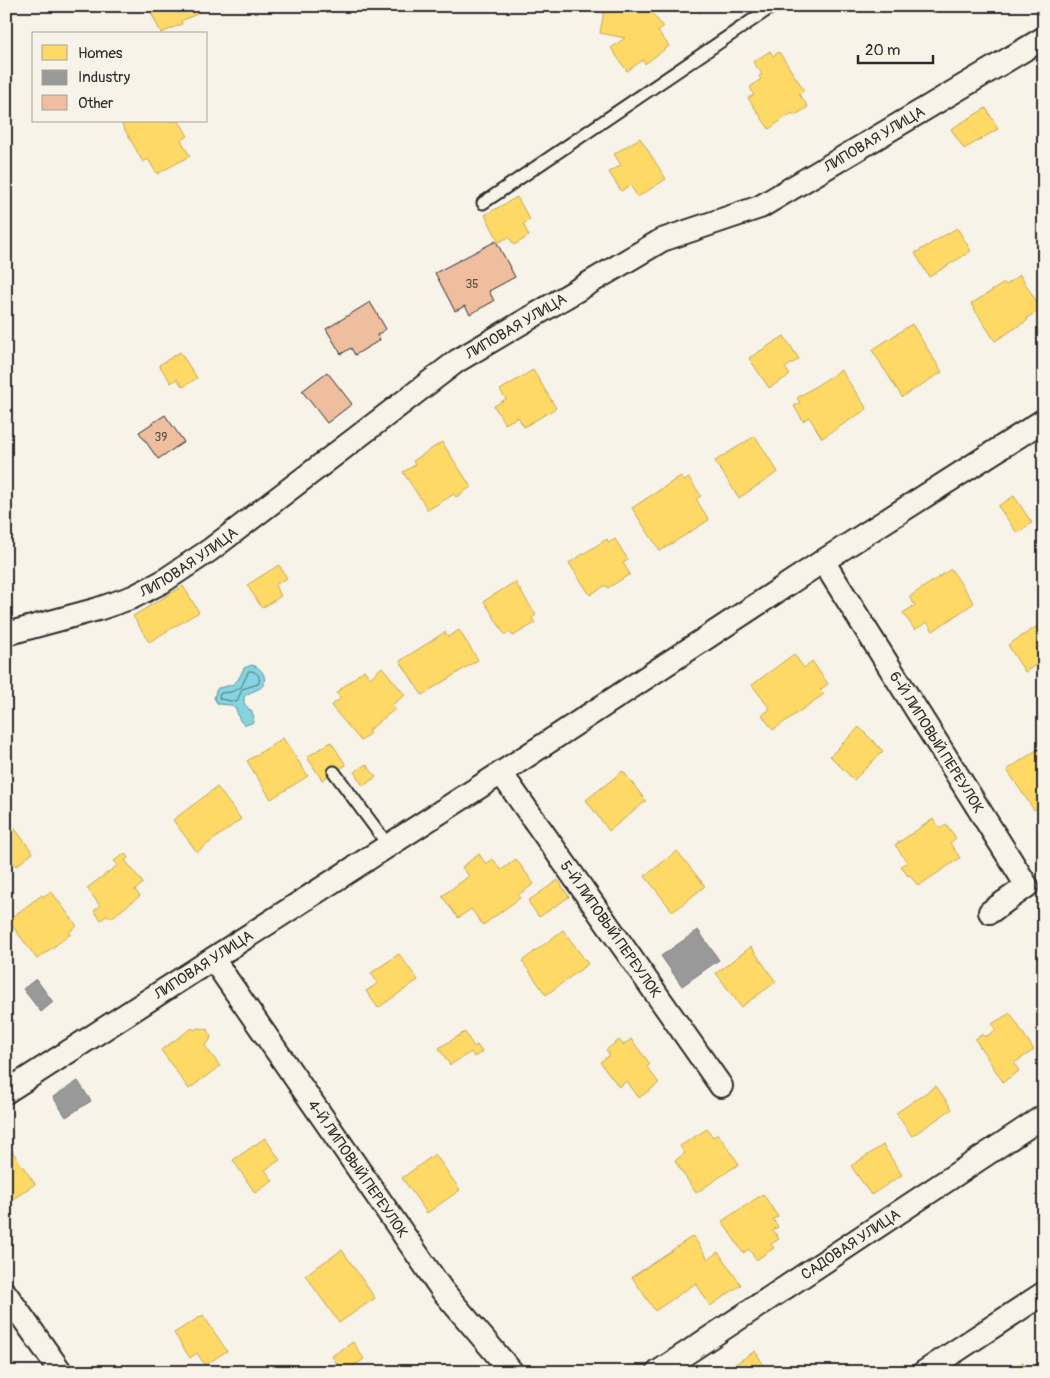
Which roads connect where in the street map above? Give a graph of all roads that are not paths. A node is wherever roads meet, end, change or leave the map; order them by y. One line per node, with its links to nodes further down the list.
1 (773, 6): 3 (lane)
2 (1044, 38): 6 (street, ЛИПОВАЯ УЛИЦА)
3 (482, 203)
4 (1044, 420): 5 (street, ЛИПОВАЯ УЛИЦА)
5 (823, 560): 8 (street, ЛИПОВАЯ УЛИЦА); 10 (street, 6-Й ЛИПОВЫЙ ПЕРЕУЛОК)
6 (6, 634)
7 (334, 772): 9 (lane)
8 (501, 773): 9 (street, ЛИПОВАЯ УЛИЦА); 12 (street, 5-Й ЛИПОВЫЙ ПЕРЕУЛОК)
9 (388, 845): 11 (street, ЛИПОВАЯ УЛИЦА)
10 (990, 912)
11 (213, 959): 13 (street, ЛИПОВАЯ УЛИЦА); 18 (street, 4-Й ЛИПОВЫЙ ПЕРЕУЛОК)
12 (722, 1086)
13 (6, 1092)
14 (1044, 1116): 19 (street, САДОВАЯ УЛИЦА)
15 (6, 1294): 17 (street)
16 (1044, 1294): 20 (street)
17 (61, 1372)
18 (512, 1372)
19 (658, 1372)
20 (924, 1372)

